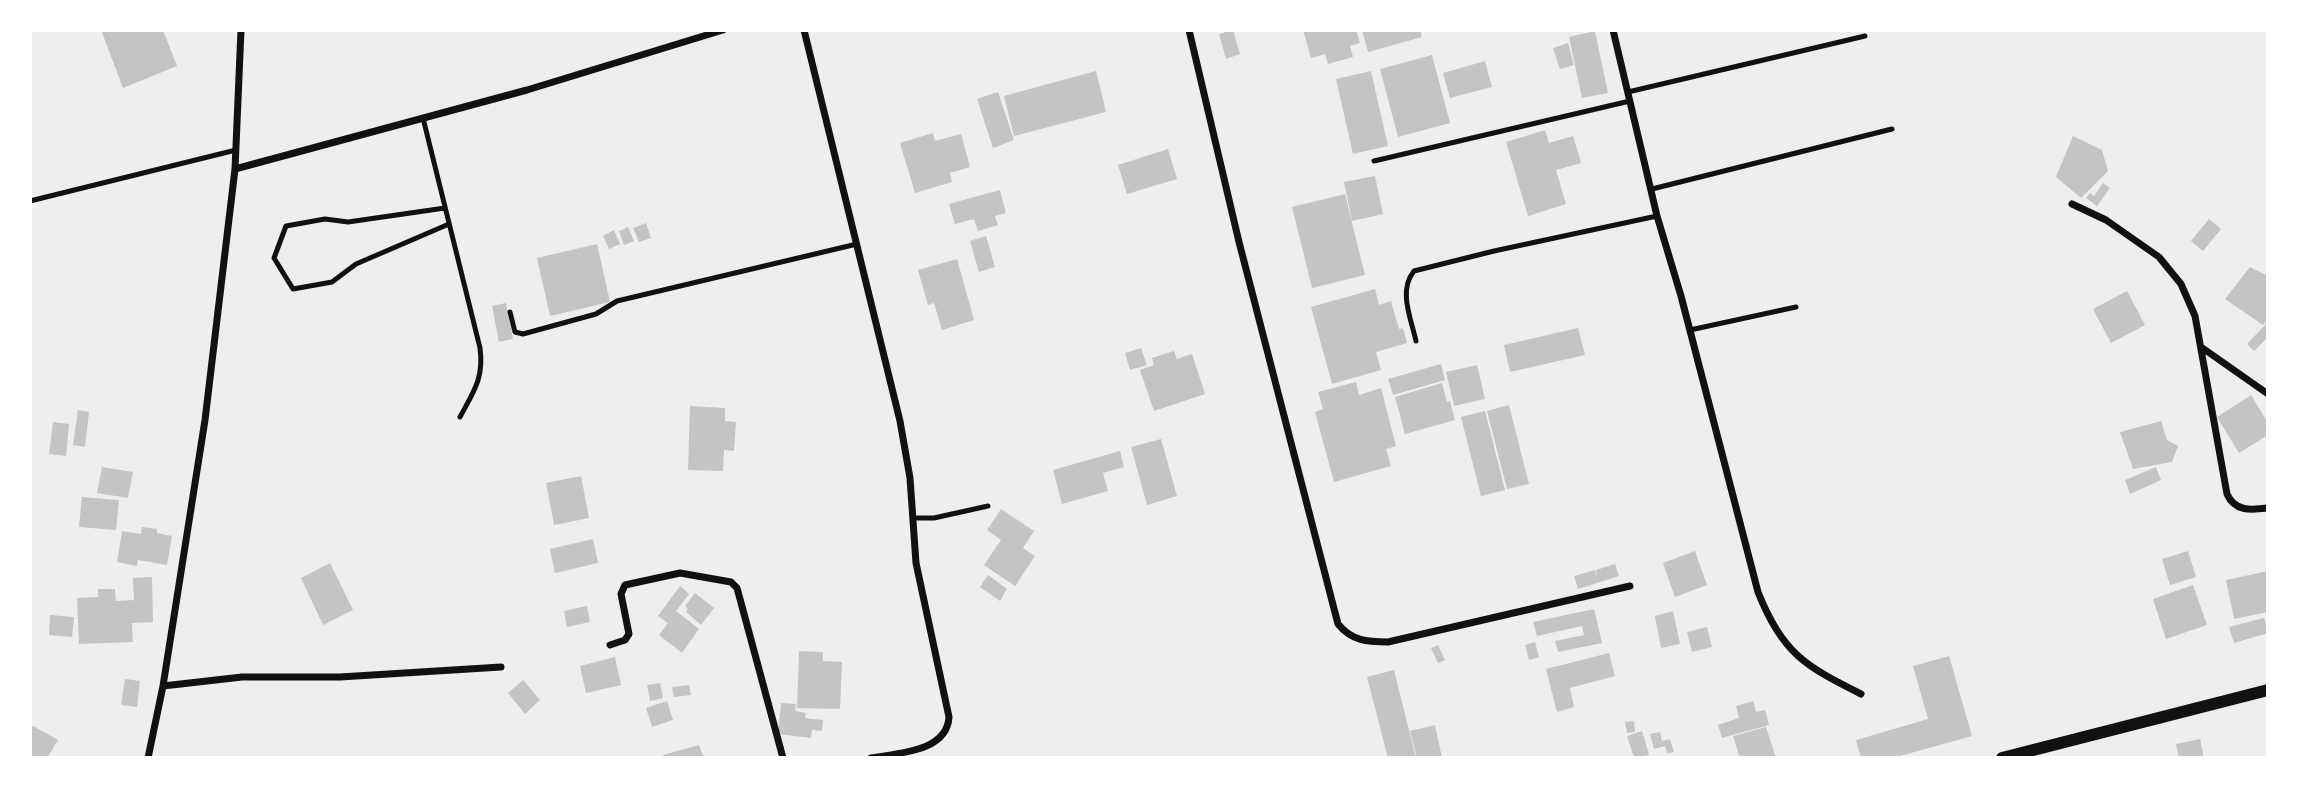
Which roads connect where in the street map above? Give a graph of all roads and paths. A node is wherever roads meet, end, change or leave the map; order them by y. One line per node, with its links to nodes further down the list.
1 (241, 30): 11 (street)
2 (723, 30): 9 (street)
3 (804, 30): 20 (street)
4 (1189, 30): 31 (street)
5 (1613, 30): 7 (street)
6 (1865, 36): 7 (lane)
7 (1628, 92): 8 (street)
8 (1630, 101): 12 (lane); 14 (street)
9 (423, 118): 13 (street); 17 (lane)
10 (1892, 130): 14 (lane)
11 (236, 150): 13 (street); 15 (lane)
12 (1374, 161)
13 (235, 169): 34 (street)
14 (1652, 189): 18 (street)
15 (30, 201)
16 (2072, 204): 25 (street)
17 (445, 208): 19 (lane); 19 (lane)
18 (1657, 216): 23 (street); 24 (lane)
19 (449, 223): 27 (lane)
20 (856, 244): 22 (lane); 30 (street)
21 (1796, 307): 23 (lane)
22 (510, 312)
23 (1690, 330): 36 (street)
24 (1416, 341)
25 (2202, 347): 26 (street); 29 (street)
26 (2268, 394)
27 (460, 417)
28 (988, 506): 30 (lane)
29 (2268, 508)
30 (913, 517): 39 (street)
31 (1630, 586)
32 (610, 645): 38 (street)
33 (501, 667): 34 (street)
34 (163, 685): 37 (street)
35 (2268, 691): 40 (street)
36 (1861, 694)
37 (148, 758)
38 (783, 758)
39 (872, 758)
40 (2002, 758)

